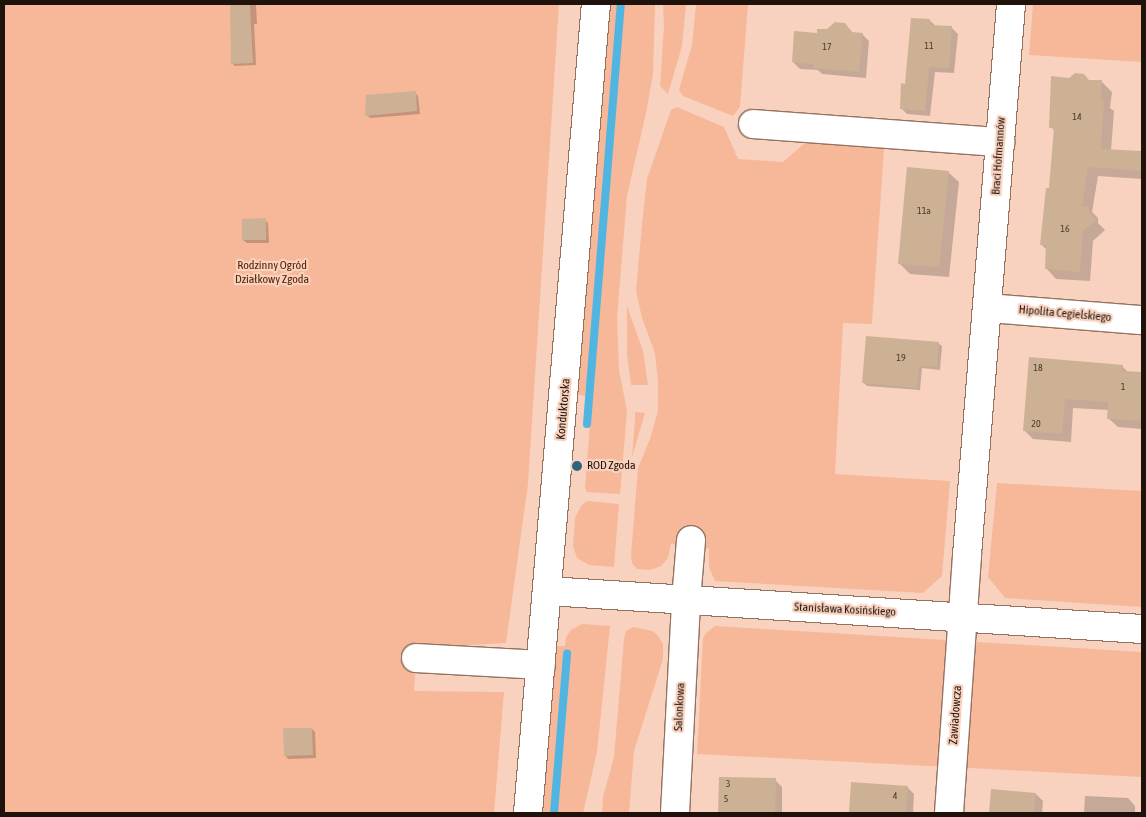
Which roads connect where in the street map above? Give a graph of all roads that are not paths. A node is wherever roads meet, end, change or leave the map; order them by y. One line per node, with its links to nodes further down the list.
1 (596, 4): 8 (street, Konduktorska)
2 (1011, 4): 4 (street, Braci Hofmannów)
3 (753, 124): 4 (street)
4 (1000, 142): 5 (street, Braci Hofmannów)
5 (988, 308): 6 (street, Hipolita Cegielskiego); 10 (street, Braci Hofmannów)
6 (1142, 320)
7 (691, 540): 9 (street, Salonkowa)
8 (548, 591): 9 (street, Stanisława Kosińskiego); 13 (street, Konduktorska)
9 (686, 600): 10 (street, Stanisława Kosińskiego); 15 (street, Salonkowa)
10 (963, 617): 11 (street, Stanisława Kosińskiego); 16 (street, Zawiadowcza)
11 (1142, 629)
12 (416, 658): 13 (street)
13 (542, 665): 14 (street, Konduktorska)
14 (528, 813)
15 (675, 813)
16 (949, 813)

